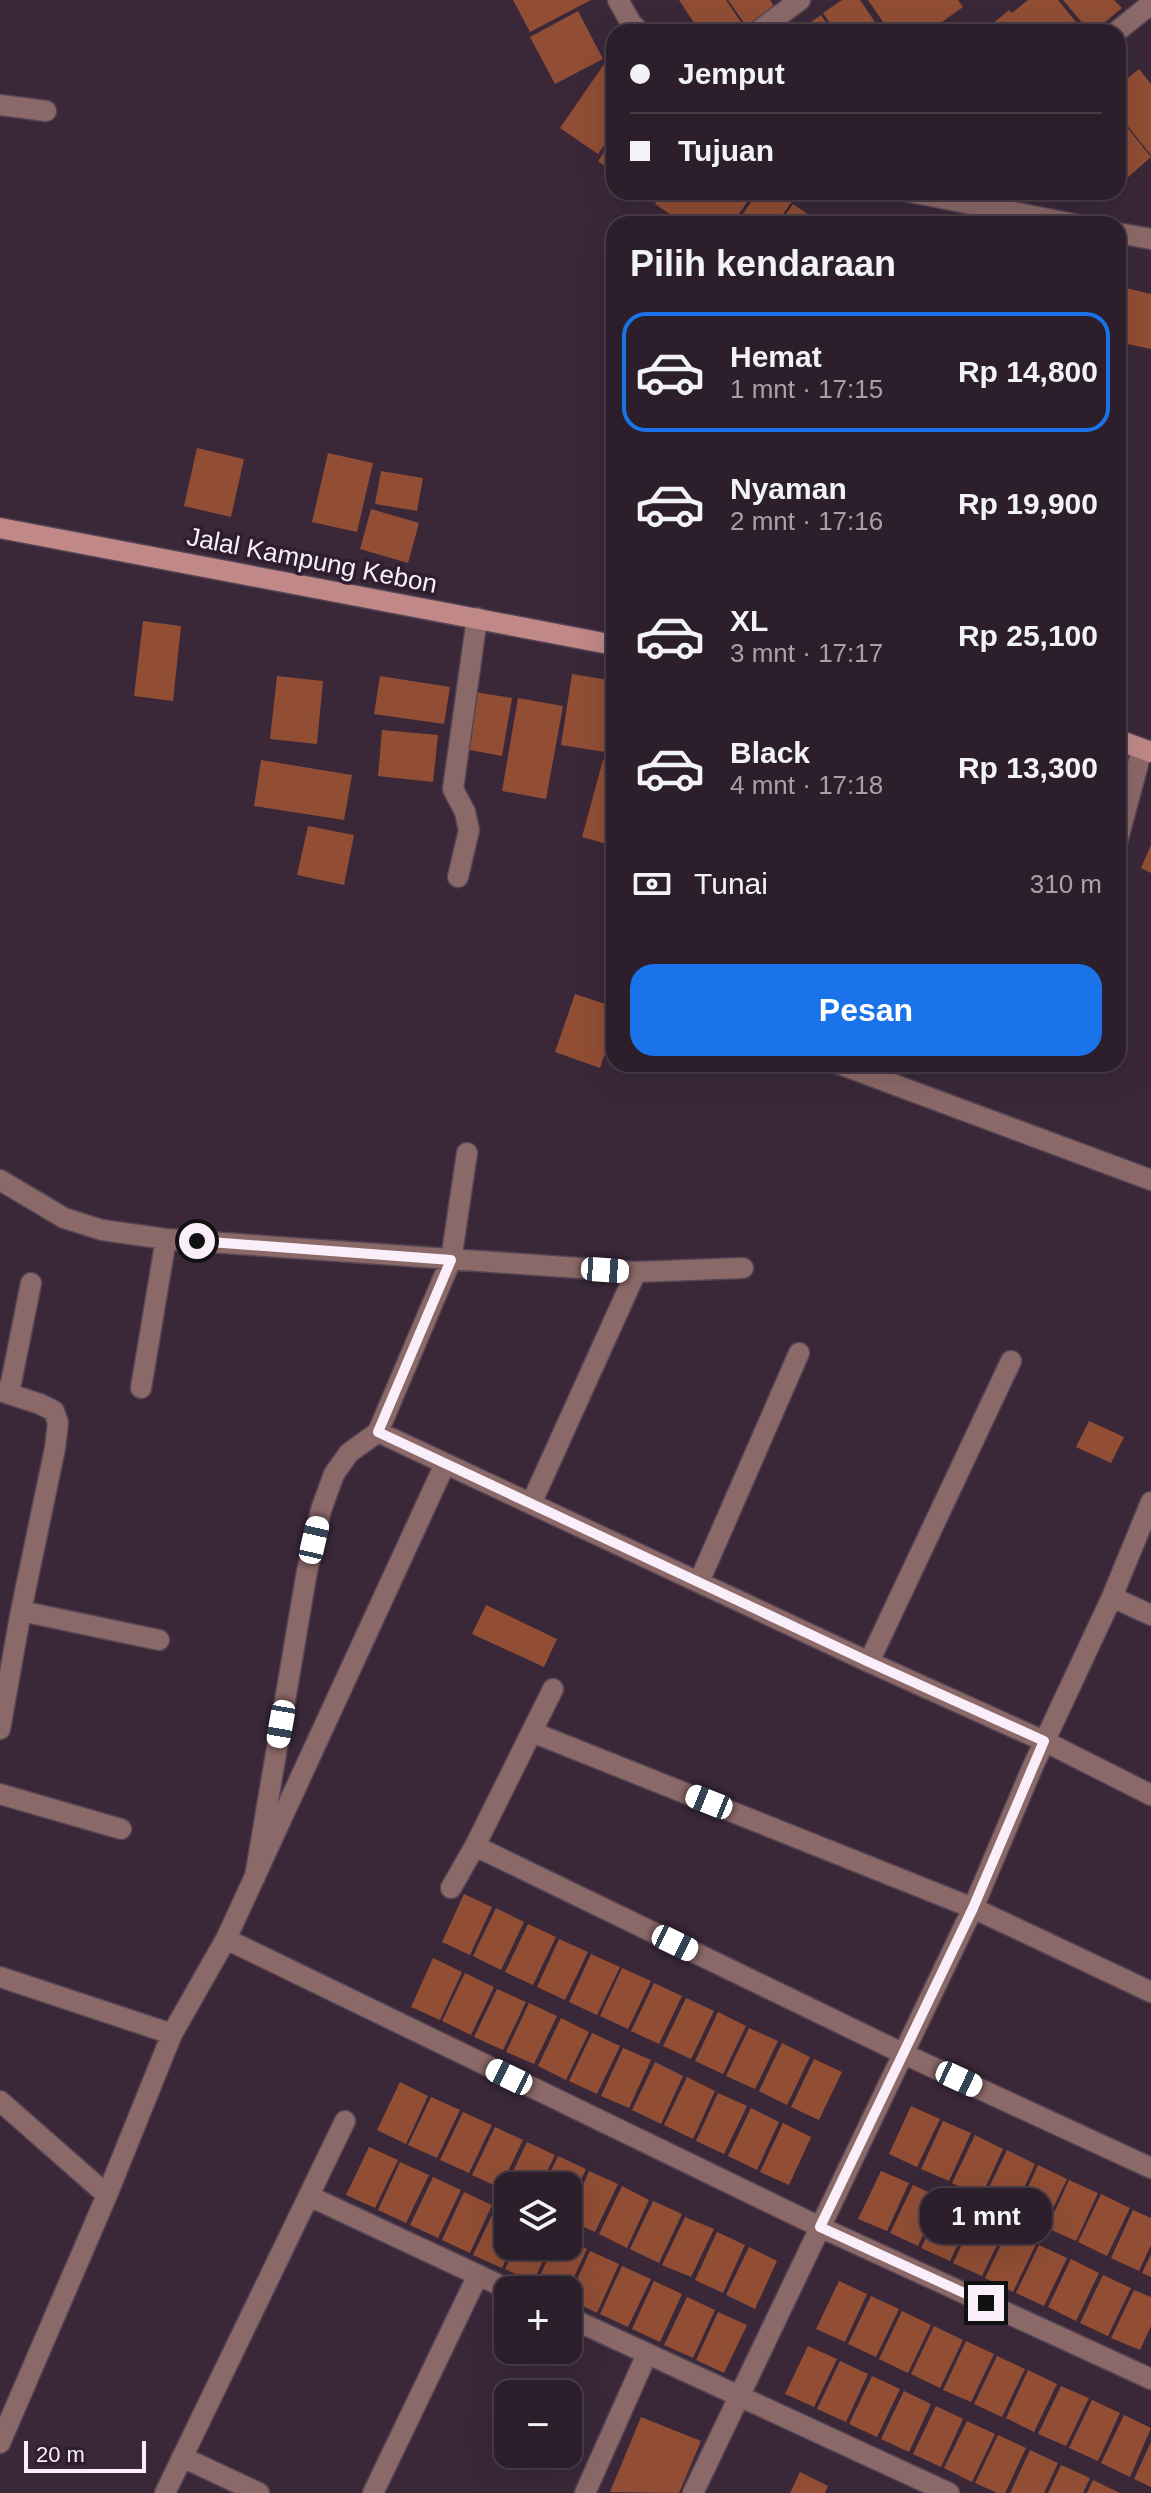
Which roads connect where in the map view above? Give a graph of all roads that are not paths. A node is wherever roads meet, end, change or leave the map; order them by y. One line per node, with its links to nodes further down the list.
1 (618, 0): 4 (street)
2 (800, 0): 5 (street)
3 (1151, 4): 6 (street)
4 (632, 24)
5 (768, 24)
6 (1126, 24)
7 (0, 105): 8 (street)
8 (46, 111)
9 (953, 200): 10 (street)
10 (1034, 216)
11 (1126, 234): 12 (street)
12 (1151, 239)
13 (0, 528): 14 (street, Jalal Kampung Kebon)
14 (477, 618): 15 (street, Jalal Kampung Kebon); 19 (street)
15 (606, 643)
16 (1126, 743): 17 (street)
17 (1146, 751): 18 (street)
18 (1126, 814)
19 (458, 877)
20 (861, 1072): 23 (street)
21 (467, 1153): 25 (street)
22 (0, 1180): 24 (street)
23 (1151, 1180)
24 (166, 1239): 25 (street); 31 (street)
25 (451, 1260): 27 (street); 33 (street)
26 (743, 1268): 27 (street)
27 (636, 1272): 36 (street)
28 (31, 1283): 32 (street)
29 (799, 1353): 37 (street)
30 (1011, 1361): 42 (street)
31 (141, 1388)
32 (5, 1392): 39 (street)
33 (378, 1432): 34 (street); 51 (street)
34 (445, 1464): 36 (street); 51 (street)
35 (1151, 1502): 38 (street)
36 (531, 1504): 37 (street)
37 (699, 1582): 42 (street)
38 (1112, 1597): 40 (street); 46 (street)
39 (21, 1611): 41 (street); 44 (street)
40 (1151, 1615)
41 (159, 1640)
42 (869, 1662): 46 (street)
43 (553, 1689): 45 (street)
44 (0, 1729)
45 (532, 1732): 50 (street); 53 (street)
46 (1044, 1741): 48 (street); 53 (street)
47 (0, 1794): 49 (street)
48 (1151, 1795)
49 (121, 1829)
50 (475, 1846): 52 (street); 58 (street)
51 (255, 1877): 54 (street)
52 (451, 1888)
53 (973, 1908): 56 (street); 58 (street)
54 (226, 1939): 57 (street); 64 (street)
55 (0, 1977): 57 (street)
56 (1151, 1992)
57 (172, 2034): 62 (street)
58 (904, 2054): 61 (street); 64 (street)
59 (0, 2101): 62 (street)
60 (345, 2121): 63 (street)
61 (1151, 2168)
62 (107, 2195): 71 (street)
63 (309, 2196): 65 (street); 72 (street)
64 (820, 2227): 69 (street); 70 (street)
65 (478, 2275): 66 (street); 75 (street)
66 (494, 2282)
67 (582, 2324): 68 (street)
68 (647, 2354): 70 (street); 76 (street)
69 (1151, 2379)
70 (739, 2397): 77 (street); 78 (street)
71 (0, 2443)
72 (182, 2457): 73 (street); 74 (street)
73 (165, 2493)
74 (259, 2493)
75 (373, 2493)
76 (585, 2493)
77 (693, 2493)
78 (949, 2493)

